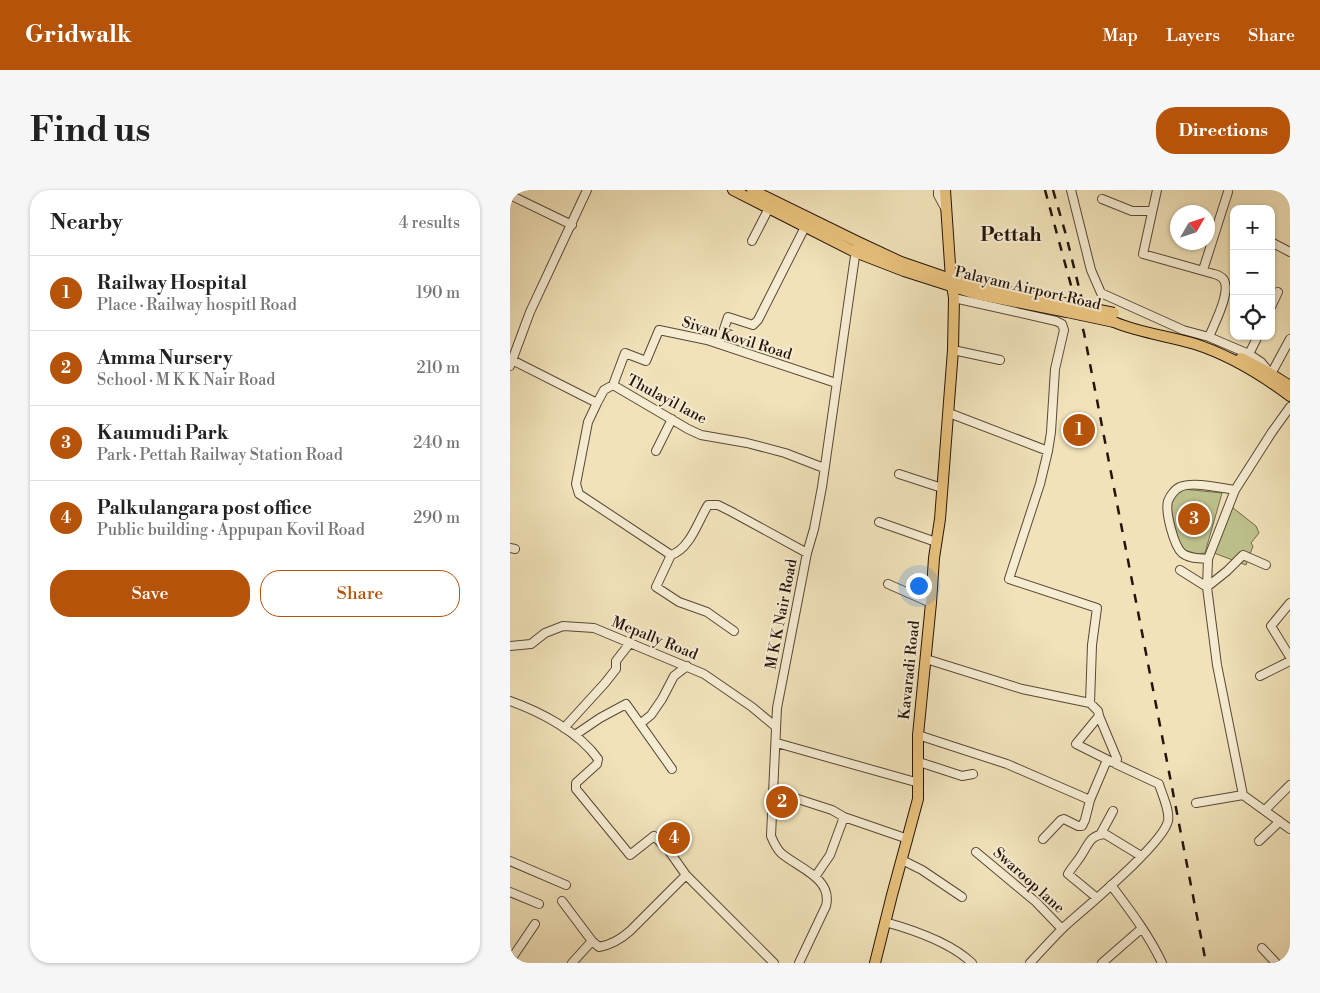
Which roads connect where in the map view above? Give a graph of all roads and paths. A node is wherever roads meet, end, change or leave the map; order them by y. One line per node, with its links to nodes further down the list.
1 (588, 190): 13 (street)
2 (733, 190): 11 (main road, Palayam Airport Road)
3 (752, 190): 17 (main road, Palayam Airport Road)
4 (938, 190): 9 (street)
5 (1070, 190): 27 (street)
6 (1157, 190): 12 (street)
7 (1228, 192): 20 (street)
8 (510, 195): 13 (street)
9 (946, 197): 18 (main road)
10 (1102, 199): 12 (street)
11 (769, 208): 14 (main road, Palayam Airport Road); 15 (street)
12 (1152, 211): 20 (street)
13 (572, 224): 34 (street)
14 (805, 227): 17 (main road, Palayam Airport Road); 30 (street)
15 (752, 240)
16 (1275, 244): 19 (street)
17 (856, 247): 21 (main road, Palayam Airport Road); 36 (street, M K K Nair Road)
18 (949, 252): 21 (main road, Kavaradi Road); 21 (main road)
19 (1290, 252)
20 (1203, 270): 27 (street)
21 (951, 281): 23 (main road, Kavaradi Road); 25 (main road, Palayam Airport Road); 25 (main road, Palayam Airport Road)
22 (1278, 292): 24 (street)
23 (954, 298): 31 (main road, Kavaradi Road); 45 (street)
24 (1275, 298)
25 (1068, 308): 26 (main road, bridge)
26 (1114, 318): 35 (main road, Palayam Airport Road); 39 (main road, Palayam Airport Road)
27 (1209, 337): 32 (street)
28 (1290, 339): 35 (street)
29 (1256, 340): 32 (street)
30 (719, 344): 36 (street, Sivan Kovil Road); 37 (street, Sivan Kovil Road)
31 (953, 350): 33 (street); 42 (main road, Kavaradi Road)
32 (1250, 354): 35 (street)
33 (1000, 360)
34 (511, 362): 40 (street)
35 (1271, 374): 38 (main road, Palayam Airport Road)
36 (836, 383): 46 (street, M K K Nair Road)
37 (613, 385): 40 (street, Thulayil lane); 43 (street, Thulayil lane)
38 (1290, 386)
39 (1290, 396)
40 (597, 403): 53 (street, Thulayil lane)
41 (1290, 407): 49 (street)
42 (949, 413): 45 (street); 48 (main road, Kavaradi Road)
43 (672, 419): 44 (street); 46 (street, Thulayil lane)
44 (656, 451)
45 (1048, 451): 69 (street)
46 (824, 468): 52 (street, M K K Nair Road)
47 (899, 474): 48 (street)
48 (942, 488): 51 (main road, Kavaradi Road)
49 (1235, 490): 54 (street); 54 (street)
50 (879, 522): 51 (street)
51 (936, 542): 59 (main road, Kavaradi Road)
52 (807, 553): 53 (street); 72 (street, M K K Nair Road)
53 (672, 555): 61 (street)
54 (1208, 559): 58 (street)
55 (1266, 565): 58 (street)
56 (1180, 570): 58 (street)
57 (888, 584): 59 (street)
58 (1207, 587): 85 (street)
59 (931, 603): 64 (main road, Kavaradi Road)
60 (1290, 603): 65 (street)
61 (734, 631)
62 (630, 643): 63 (street, Mepally Road); 66 (street, Mepally Road); 73 (street)
63 (510, 646)
64 (926, 659): 69 (street); 75 (main road, Kavaradi Road)
65 (1290, 659): 67 (street)
66 (687, 666): 71 (street); 72 (street, Mepally Road)
67 (1260, 676)
68 (510, 701): 73 (street)
69 (1090, 703): 70 (street)
70 (1099, 716): 77 (street); 79 (street)
71 (640, 724): 74 (street); 80 (street)
72 (776, 727): 76 (street, M K K Nair Road)
73 (564, 728): 74 (street)
74 (575, 735): 101 (street)
75 (918, 735): 78 (main road, Kavaradi Road); 86 (street)
76 (777, 743): 82 (street); 84 (street, M K K Nair Road)
77 (1107, 760): 79 (street); 86 (street)
78 (919, 762): 81 (street); 82 (main road, Kavaradi Road)
79 (1116, 764): 98 (street)
80 (672, 769)
81 (973, 774)
82 (920, 782): 94 (main road, Kavaradi Road)
83 (1290, 785): 88 (street)
84 (773, 791): 90 (street); 102 (street, M K K Nair Road)
85 (1243, 795): 87 (street); 88 (street)
86 (1090, 800): 95 (street)
87 (1196, 803)
88 (1265, 810): 91 (street)
89 (1113, 811): 93 (street)
90 (844, 817): 94 (street); 102 (street)
91 (1278, 820): 92 (street); 96 (street)
92 (1290, 829)
93 (1100, 834): 98 (street); 107 (street)
94 (908, 838): 99 (main road, Kavaradi Road)
95 (1043, 839)
96 (1259, 841)
97 (976, 852): 112 (street, Swaroop lane)
98 (1141, 856): 104 (street)
99 (902, 860): 106 (street); 110 (main road, Kavaradi Road)
100 (510, 861): 103 (street)
101 (686, 875): 114 (street); 118 (street)
102 (815, 876): 119 (street, M K K Nair Road)
103 (566, 885)
104 (1111, 885): 107 (street); 113 (street)
105 (510, 892): 109 (street)
106 (962, 897)
107 (1097, 898): 112 (street)
108 (562, 901): 114 (street)
109 (539, 904)
110 (885, 922): 120 (main road, Kavaradi Road); 121 (street)
111 (535, 924): 116 (street)
112 (1062, 929): 122 (street)
113 (1142, 929): 123 (street); 124 (street)
114 (592, 941): 117 (street)
115 (1262, 948): 125 (street)
116 (510, 961)
117 (572, 963)
118 (774, 963)
119 (799, 963)
120 (876, 963)
121 (972, 963)
122 (1030, 963)
123 (1102, 963)
124 (1162, 963)
125 (1276, 963)

